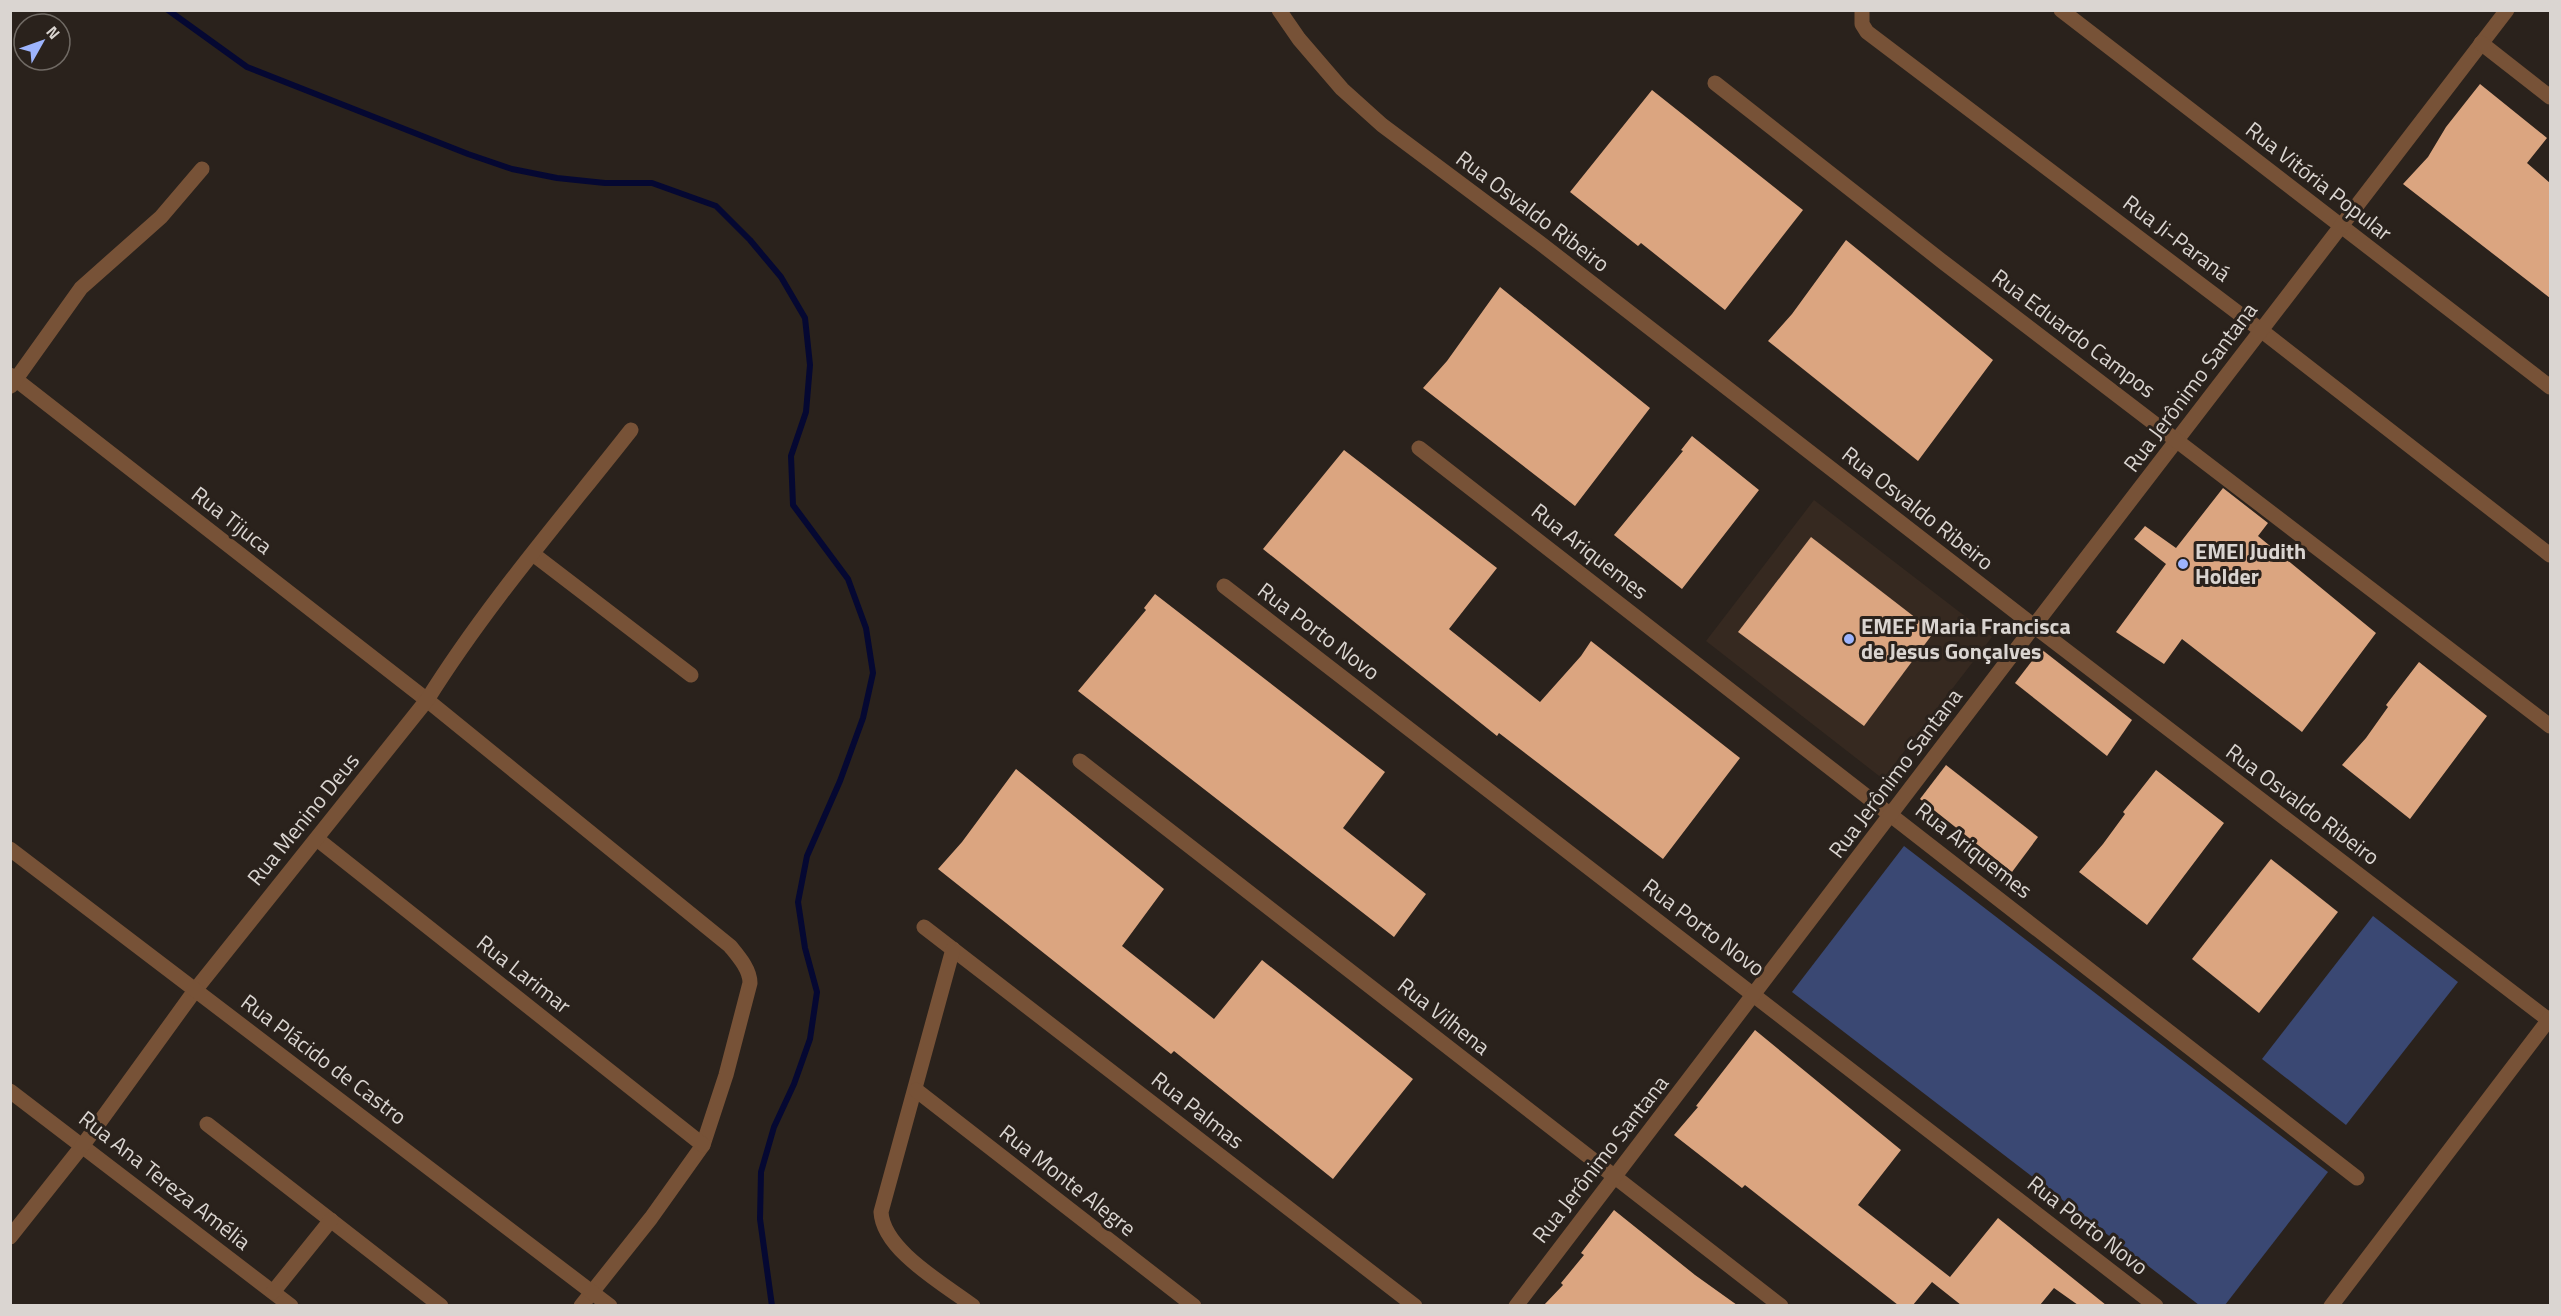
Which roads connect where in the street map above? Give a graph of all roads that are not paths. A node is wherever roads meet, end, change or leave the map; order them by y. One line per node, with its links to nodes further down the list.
1 (1279, 10): 19 (street, Rua Osvaldo Ribeiro)
2 (2061, 10): 9 (street, Rua Vitória Popular)
3 (2507, 10): 5 (street, Rua Jerônimo Santana)
4 (1862, 17): 10 (street, Rua Ji-Paraná)
5 (2481, 43): 7 (street); 9 (street, Rua Jerônimo Santana)
6 (1715, 83): 14 (street, Rua Eduardo Campos)
7 (2550, 97)
8 (202, 169): 11 (street)
9 (2341, 226): 10 (street, Rua Jerônimo Santana); 12 (street, Rua Vitória Popular)
10 (2262, 331): 14 (street, Rua Jerônimo Santana); 17 (street, Rua Ji-Paraná)
11 (12, 381): 21 (street, Rua Tijuca)
12 (2550, 387)
13 (631, 430): 16 (street, Rua Menino Deus)
14 (2178, 440): 19 (street, Rua Jerônimo Santana); 22 (street, Rua Eduardo Campos)
15 (1419, 448): 24 (street, Rua Ariquemes)
16 (533, 554): 20 (street); 21 (street, Rua Menino Deus)
17 (2550, 555)
18 (1224, 586): 30 (street, Rua Porto Novo)
19 (2034, 626): 24 (street, Rua Jerônimo Santana); 31 (street, Rua Osvaldo Ribeiro)
20 (691, 675)
21 (427, 700): 25 (street, Rua Menino Deus); 36 (street, Rua Tijuca)
22 (2550, 726)
23 (1080, 761): 37 (street, Rua Vilhena)
24 (1892, 814): 30 (street, Rua Jerônimo Santana); 38 (street, Rua Ariquemes)
25 (317, 839): 29 (street, Rua Menino Deus); 36 (street, Rua Larimar)
26 (10, 849): 29 (street, Rua Plácido de Castro)
27 (924, 927): 28 (street, Rua Palmas)
28 (953, 949): 32 (street); 49 (street, Rua Palmas)
29 (196, 989): 35 (street, Rua Menino Deus); 42 (street, Rua Plácido de Castro)
30 (1755, 994): 37 (street, Rua Jerônimo Santana); 52 (street, Rua Porto Novo)
31 (2550, 1019): 53 (street)
32 (916, 1090): 47 (street); 48 (street, Rua Monte Alegre)
33 (10, 1091): 35 (street, Rua Ana Tereza Amélia)
34 (207, 1124): 39 (street)
35 (83, 1145): 40 (street, Rua Menino Deus); 41 (street, Rua Ana Tereza Amélia)
36 (703, 1145): 42 (street, Rua Tijuca)
37 (1614, 1178): 50 (street, Rua Jerônimo Santana); 51 (street, Rua Vilhena)
38 (2357, 1178)
39 (331, 1220): 41 (street); 44 (street)
40 (10, 1237)
41 (273, 1292): 43 (street, Rua Ana Tereza Amélia)
42 (592, 1292): 45 (street, Rua Tijuca); 46 (street, Rua Plácido de Castro)
43 (291, 1305)
44 (441, 1305)
45 (581, 1305)
46 (610, 1305)
47 (973, 1305)
48 (1194, 1305)
49 (1415, 1305)
50 (1516, 1305)
51 (1781, 1305)
52 (2156, 1305)
53 (2331, 1305)

